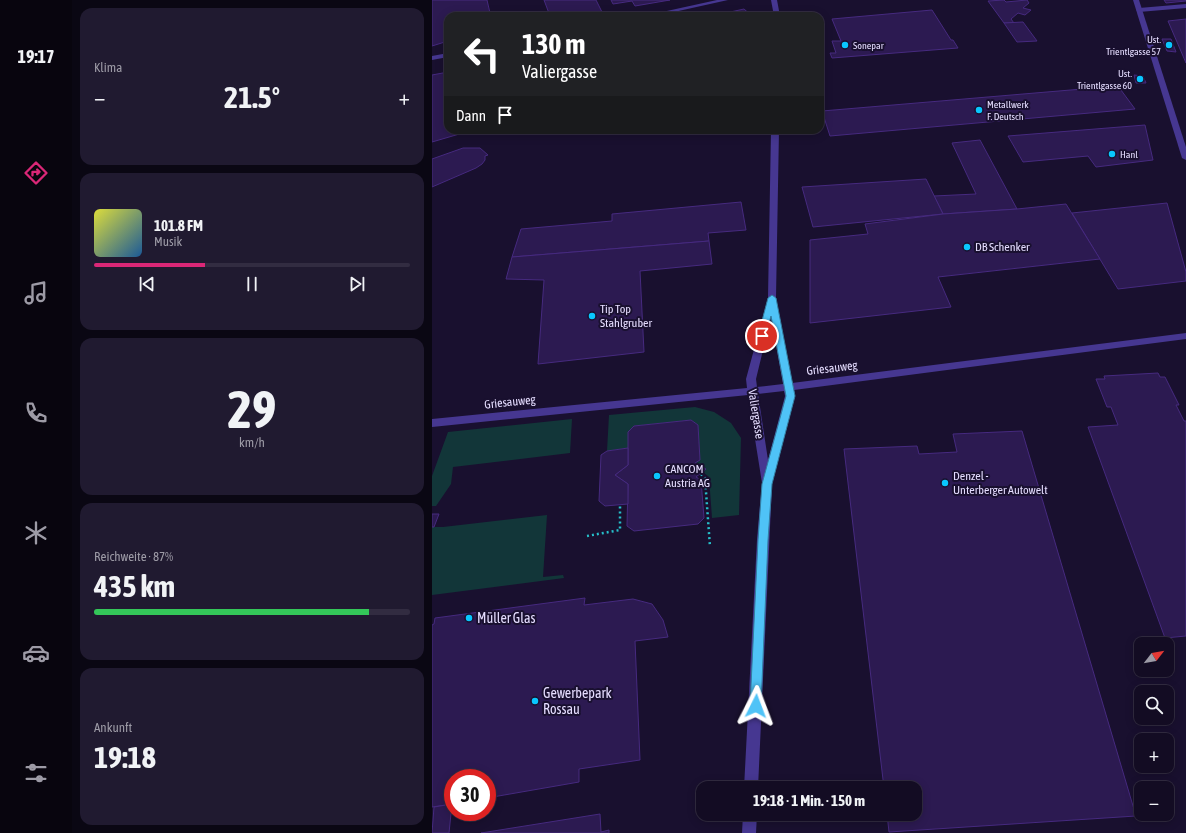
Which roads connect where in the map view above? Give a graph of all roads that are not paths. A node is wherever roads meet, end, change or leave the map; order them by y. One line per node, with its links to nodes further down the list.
1 (725, 0): 6 (street)
2 (774, 0): 7 (street)
3 (1136, 0): 5 (street)
4 (1186, 6): 5 (street)
5 (1138, 10): 11 (street)
6 (666, 12)
7 (776, 12)
8 (444, 56): 9 (street)
9 (432, 58)
10 (775, 134): 12 (street, Valiergasse)
11 (1186, 158)
12 (772, 298): 14 (street, Valiergasse); 15 (street, Valiergasse)
13 (1186, 336): 14 (street, Griesauweg)
14 (789, 387): 15 (street, Griesauweg); 17 (street, Valiergasse)
15 (752, 391): 16 (street, Griesauweg); 17 (street, Valiergasse)
16 (432, 423)
17 (767, 484): 18 (street, Valiergasse)
18 (751, 781)
19 (750, 821): 20 (street)
20 (749, 833)

